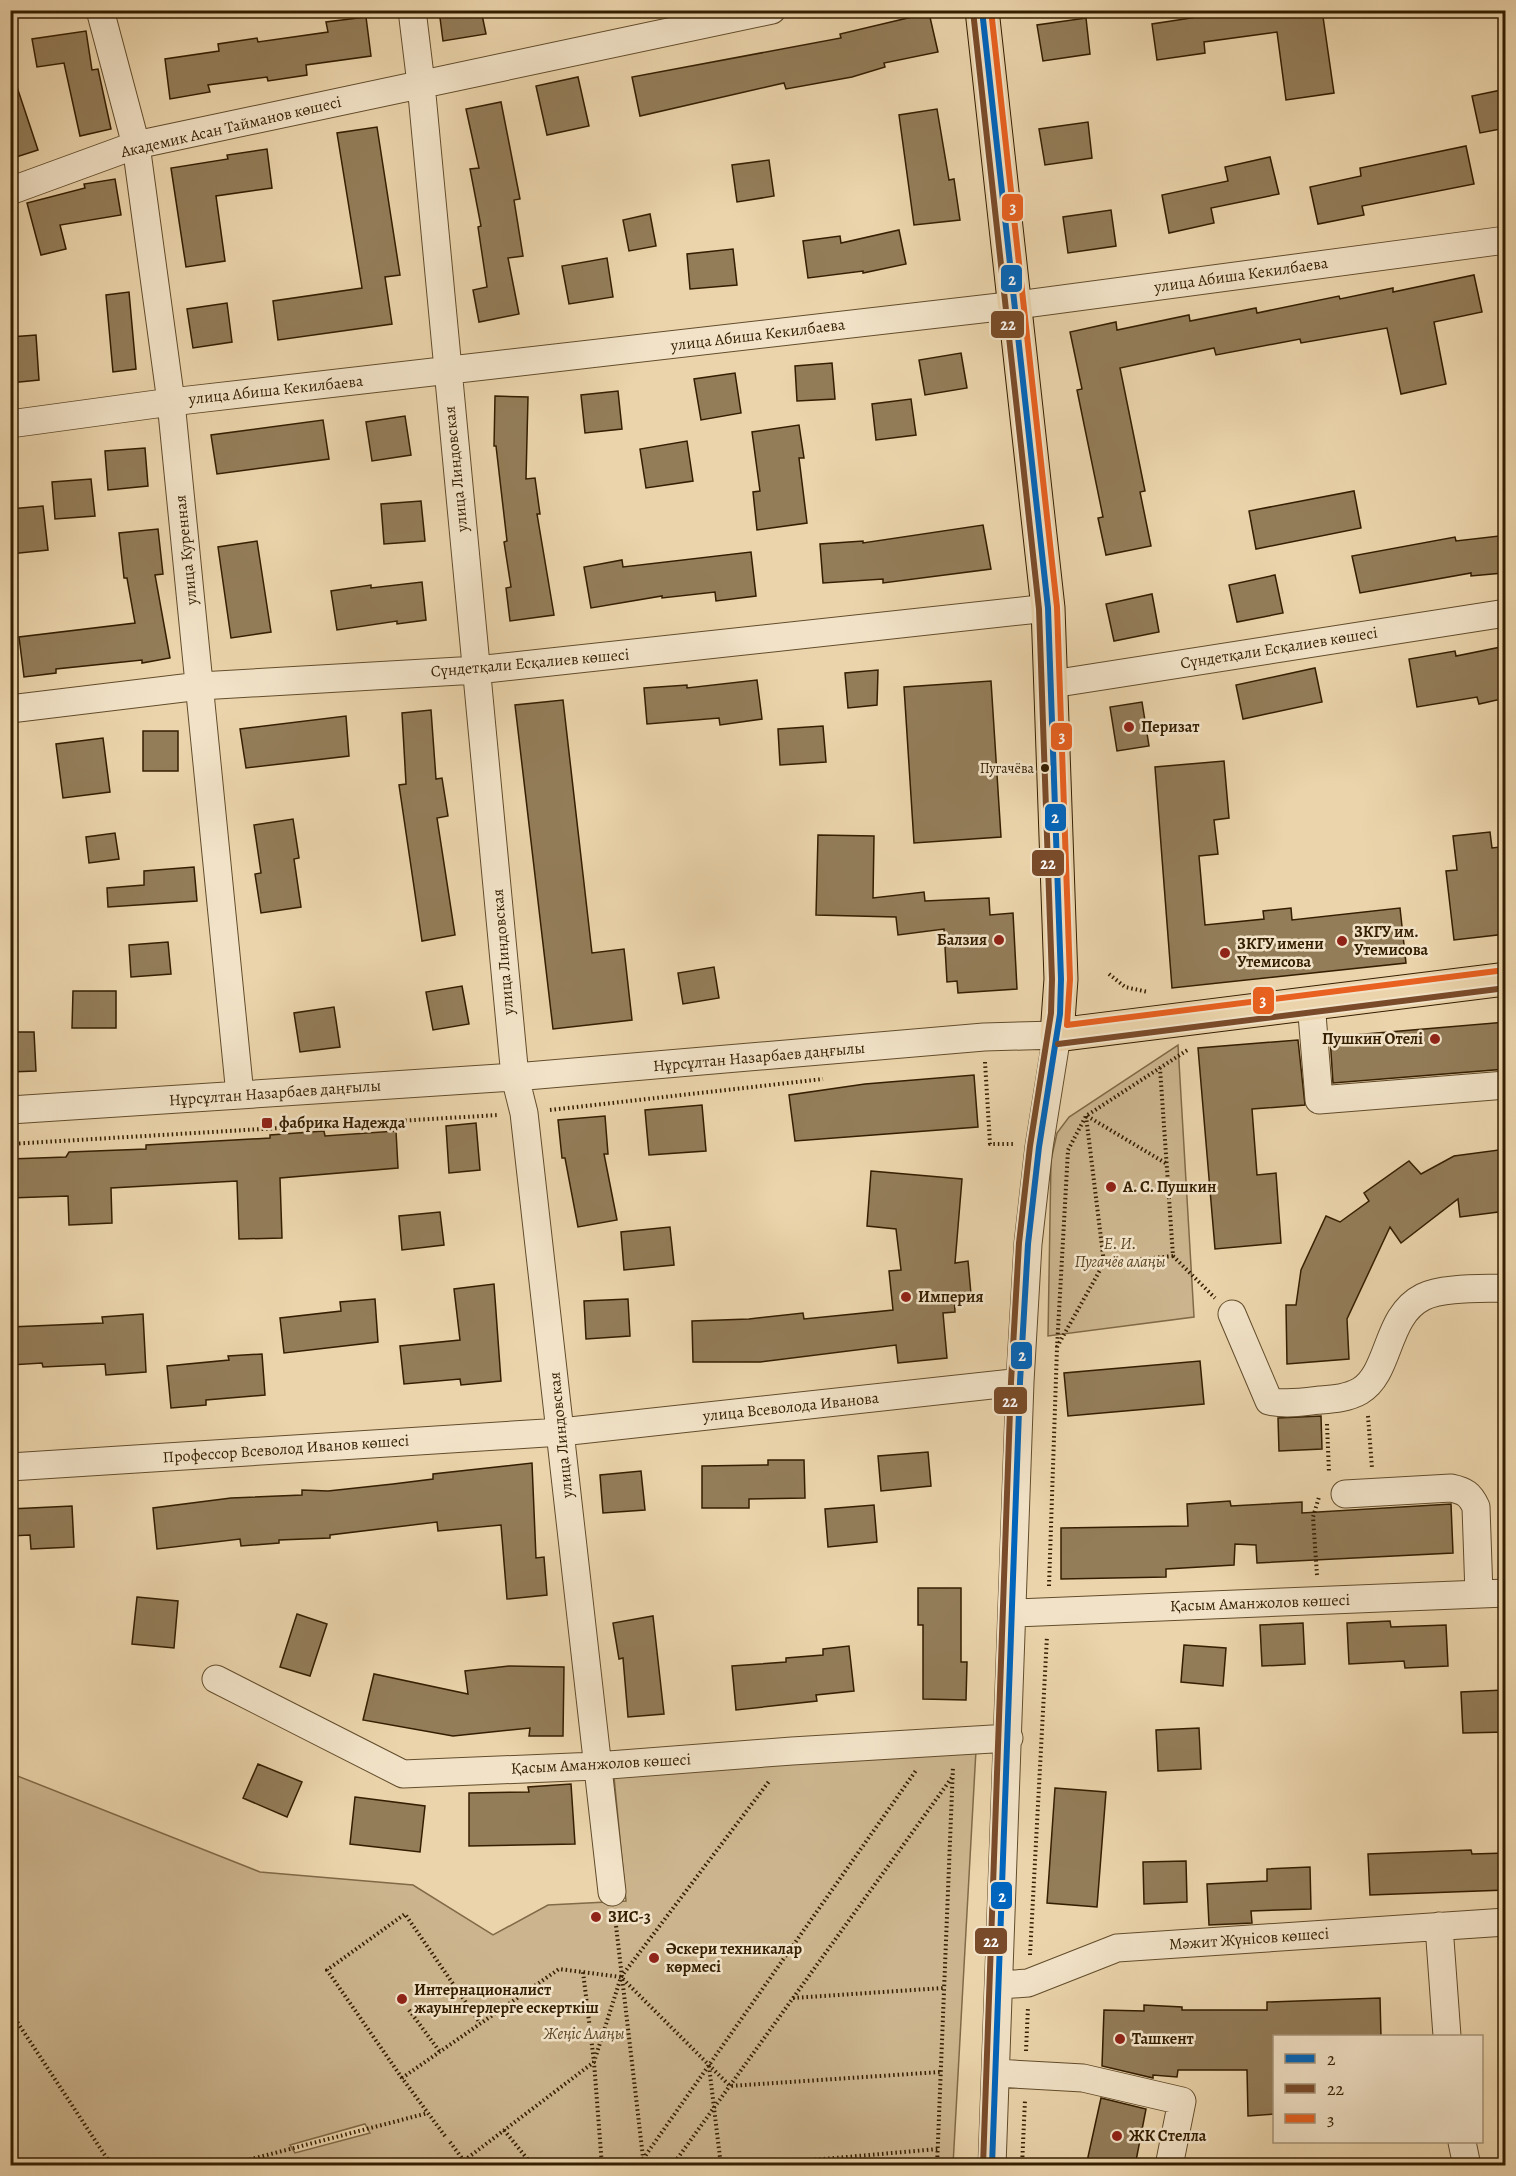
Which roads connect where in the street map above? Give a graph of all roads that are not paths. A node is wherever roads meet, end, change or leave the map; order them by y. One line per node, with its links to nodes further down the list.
1 (100, 10): 6 (street, улица Куренная)
2 (412, 10): 5 (street, улица Линдовская)
3 (772, 10): 5 (street, Академик Асан Тайманов көшесі)
4 (982, 10): 9 (main road)
5 (421, 84): 6 (street, Академик Асан Тайманов көшесі); 10 (street, улица Линдовская)
6 (136, 146): 7 (street, Академик Асан Тайманов көшесі); 11 (street, улица Куренная)
7 (10, 192)
8 (1506, 240): 9 (street, улица Абиша Кекилбаева)
9 (1017, 305): 10 (street, улица Абиша Кекилбаева); 13 (main road)
10 (446, 372): 11 (street, улица Абиша Кекилбаева); 15 (street, улица Линдовская)
11 (171, 402): 12 (street, улица Абиша Кекилбаева); 17 (street, улица Куренная)
12 (10, 424)
13 (1048, 608): 15 (street, Сүндетқали Есқалиев көшесі); 16 (main road)
14 (1506, 613): 16 (street, Сүндетқали Есқалиев көшесі)
15 (477, 670): 17 (street, Сүндетқали Есқалиев көшесі); 22 (street, улица Линдовская)
16 (1052, 684): 21 (main road)
17 (200, 686): 18 (street, Сүндетқали Есқалиев көшесі); 24 (street, улица Куренная)
18 (10, 709)
19 (1506, 979): 20 (main road, Нұрсұлтан Назарбаев даңғылы)
20 (1311, 1002): 21 (main road, Нұрсұлтан Назарбаев даңғылы); 23 (street)
21 (1057, 1035): 22 (street, Нұрсұлтан Назарбаев даңғылы); 28 (street)
22 (515, 1077): 24 (street, Нұрсұлтан Назарбаев даңғылы); 29 (street, улица Линдовская)
23 (1506, 1085)
24 (240, 1095): 25 (street, Нұрсұлтан Назарбаев даңғылы)
25 (10, 1110)
26 (1506, 1288): 27 (street)
27 (1232, 1314)
28 (1020, 1382): 29 (street, улица Всеволода Иванова); 33 (street)
29 (561, 1432): 30 (street, Профессор Всеволод Иванов көшесі); 36 (street, улица Линдовская)
30 (10, 1467)
31 (1345, 1494): 32 (street)
32 (1492, 1593): 33 (street, Қасым Аманжолов көшесі)
33 (1014, 1613): 35 (street)
34 (216, 1678): 36 (street, Қасым Аманжолов көшесі)
35 (1009, 1738): 36 (street, Қасым Аманжолов көшесі); 40 (street)
36 (596, 1766): 37 (street, улица Линдовская)
37 (612, 1892)
38 (1506, 1922): 39 (street, Мәжит Жүнісов көшесі)
39 (1439, 1926): 40 (street, Мәжит Жүнісов көшесі); 41 (street)
40 (1000, 1985): 42 (street)
41 (1447, 2035)
42 (996, 2073): 44 (street); 45 (street)
43 (1462, 2143): 46 (street)
44 (992, 2166)
45 (1169, 2166)
46 (1467, 2166)

